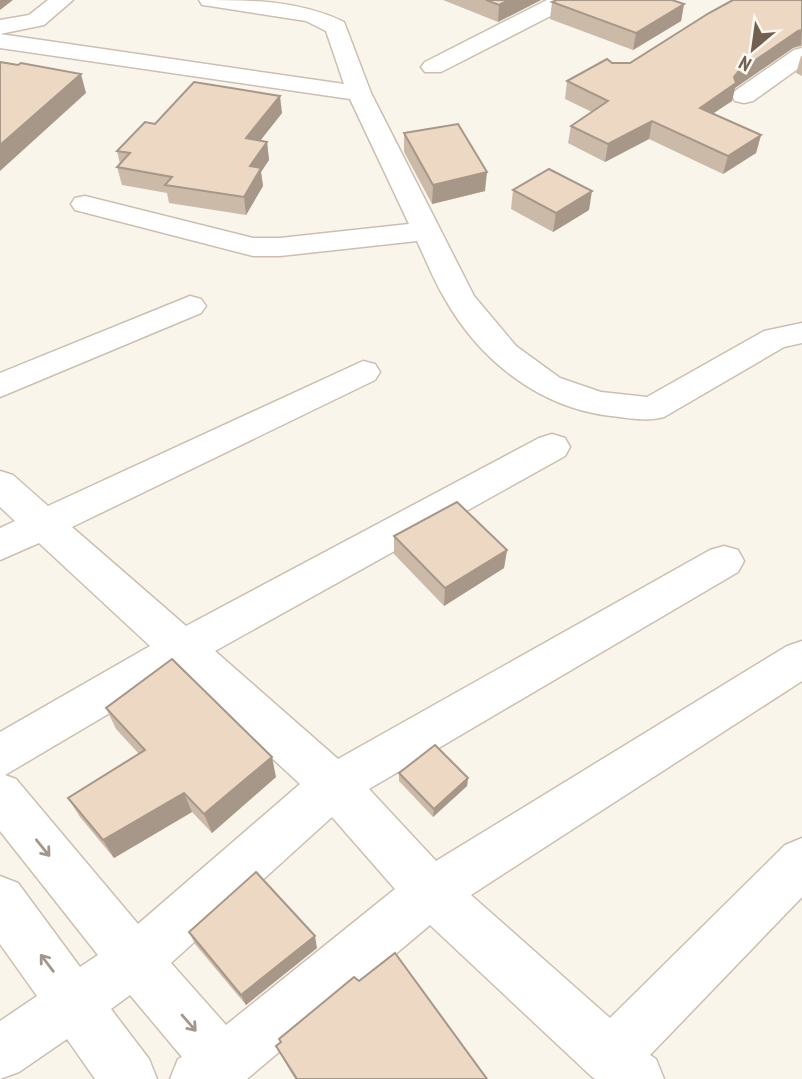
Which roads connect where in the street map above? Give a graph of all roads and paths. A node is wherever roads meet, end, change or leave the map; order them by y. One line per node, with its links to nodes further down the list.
1 (62, 0): 4 (street)
2 (209, 0): 8 (street)
3 (564, 0): 7 (street)
4 (0, 27)
5 (0, 41): 8 (street)
6 (802, 55): 9 (street)
7 (433, 67)
8 (359, 93): 11 (street)
9 (744, 96)
10 (85, 204): 11 (street)
11 (427, 231): 13 (street)
12 (190, 306): 15 (street)
13 (802, 333)
14 (363, 372): 18 (street)
15 (0, 386)
16 (552, 447): 21 (street)
17 (0, 485): 18 (street)
18 (42, 526): 19 (street); 21 (street)
19 (0, 545)
20 (723, 561): 24 (street)
21 (181, 649): 23 (street); 24 (street)
22 (802, 659): 27 (street)
23 (0, 756)
24 (334, 785): 27 (street); 29 (street)
25 (0, 795): 29 (street, one-way to 29)
26 (802, 862): 32 (street)
27 (431, 892): 32 (street); 33 (street)
28 (0, 901): 30 (street, one-way to 28)
29 (135, 961): 30 (street); 33 (street, one-way to 33)
30 (75, 1002): 31 (street); 34 (street)
31 (0, 1053)
32 (623, 1068)
33 (211, 1071)
34 (129, 1079)

